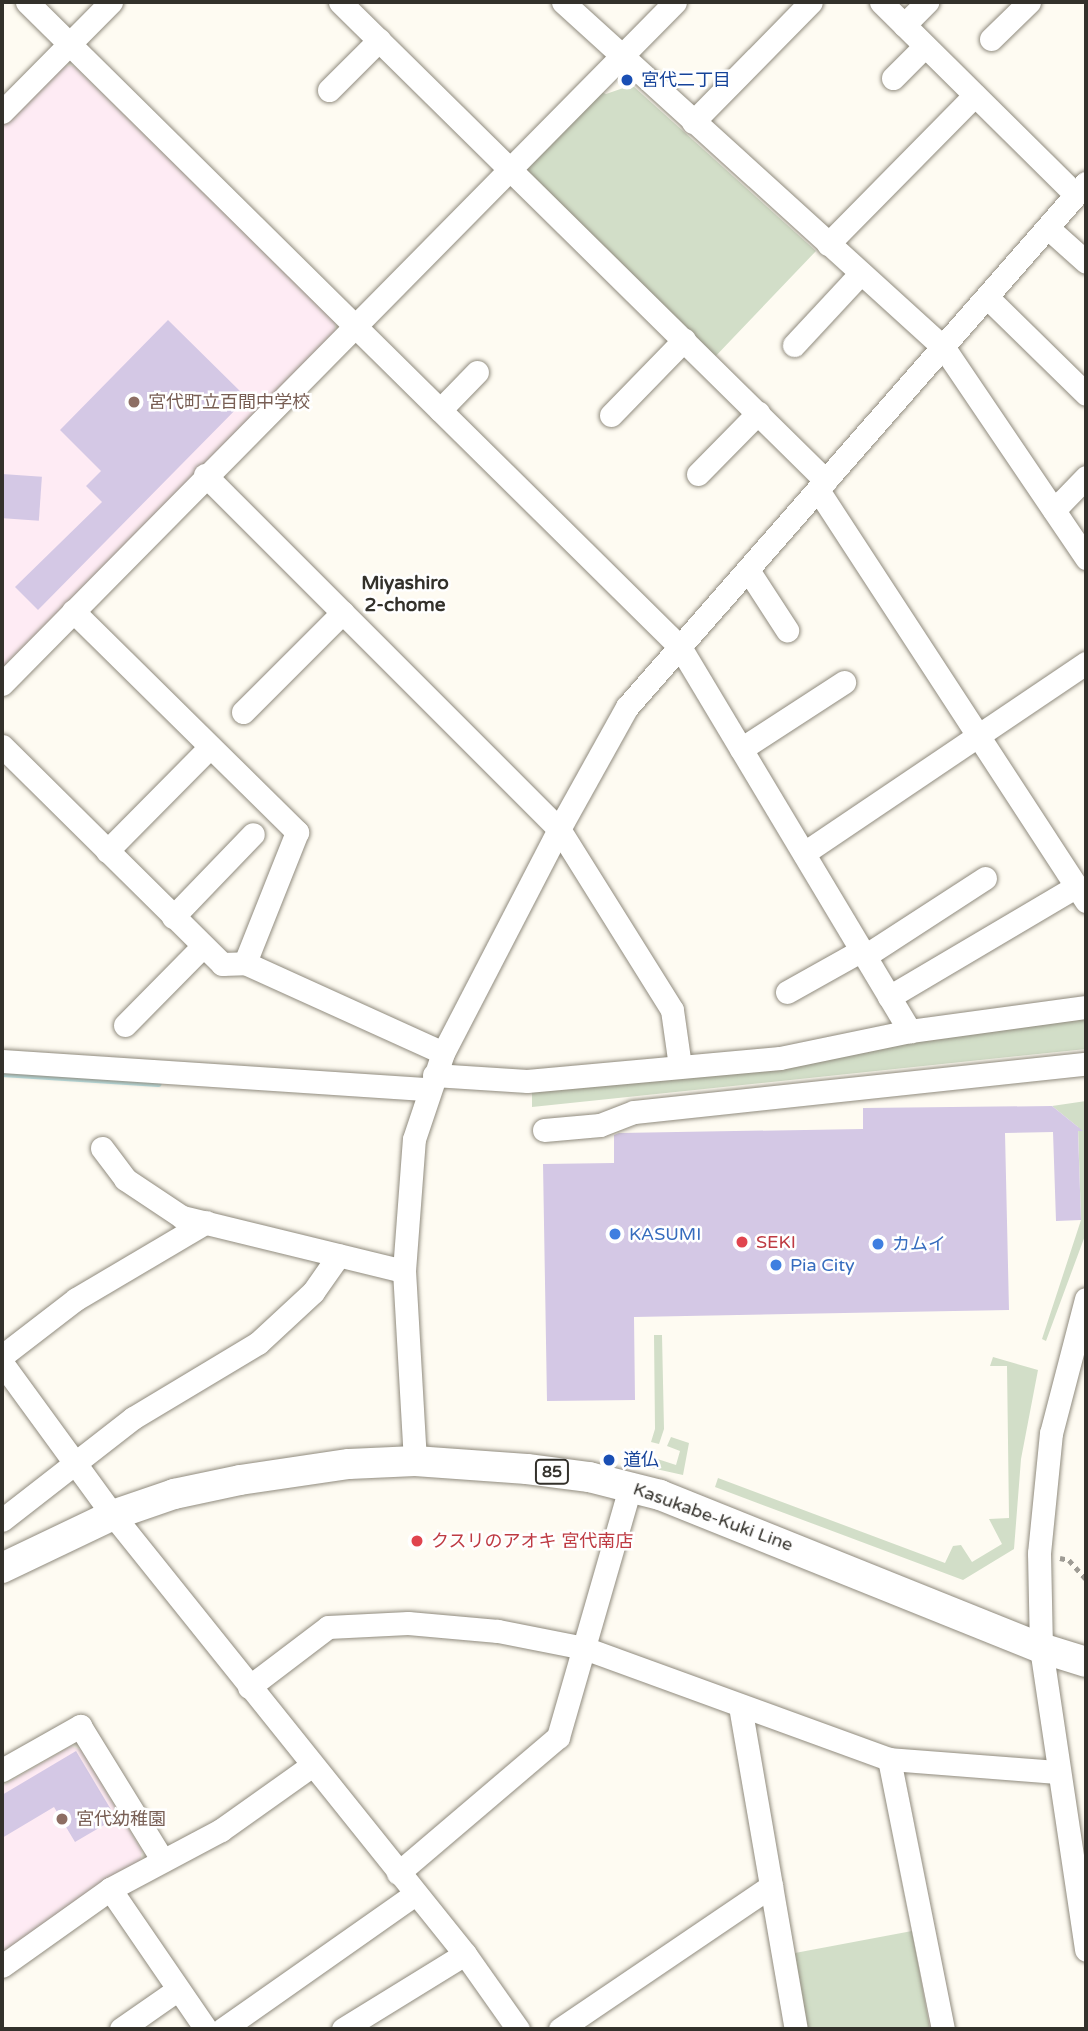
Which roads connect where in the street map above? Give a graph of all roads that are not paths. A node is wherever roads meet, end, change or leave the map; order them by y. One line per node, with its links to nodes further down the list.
1 (27, 2): 13 (street)
2 (111, 2): 13 (street)
3 (340, 2): 12 (street)
4 (563, 2): 15 (street)
5 (675, 2): 15 (street)
6 (811, 2): 20 (street)
7 (881, 2): 10 (street)
8 (927, 2): 10 (street)
9 (1029, 2): 11 (street)
10 (904, 25): 14 (street)
11 (991, 39)
12 (379, 40): 17 (street); 21 (street)
13 (69, 44): 19 (street); 28 (street)
14 (925, 46): 16 (street); 18 (street)
15 (621, 58): 20 (street); 21 (street)
16 (893, 78)
17 (329, 90)
18 (975, 95): 22 (street); 24 (street)
19 (2, 112)
20 (693, 122): 24 (street)
21 (510, 169): 28 (street); 29 (street)
22 (1081, 189): 23 (street)
23 (1048, 228): 25 (street); 27 (street)
24 (828, 244): 26 (street)
25 (1086, 262)
26 (861, 273): 30 (street); 31 (street)
27 (988, 298): 31 (street); 33 (street)
28 (353, 325): 34 (street); 38 (street)
29 (684, 340): 35 (street); 36 (street)
30 (794, 345)
31 (944, 348): 40 (street); 41 (street)
32 (477, 372): 34 (street)
33 (1086, 394)
34 (440, 411): 47 (street)
35 (758, 413): 37 (street); 40 (street)
36 (611, 415)
37 (698, 474)
38 (205, 475): 44 (street); 45 (street)
39 (1086, 477): 41 (street)
40 (822, 486): 43 (street); 52 (street)
41 (1054, 510): 42 (street)
42 (1086, 558)
43 (748, 570): 46 (street); 47 (street)
44 (73, 611): 50 (street); 54 (street)
45 (343, 612): 51 (street); 56 (street)
46 (787, 631)
47 (680, 647): 55 (street); 56 (street)
48 (1086, 663): 52 (street)
49 (844, 682): 55 (street)
50 (2, 684)
51 (243, 712)
52 (981, 734): 59 (street); 61 (street)
53 (2, 746): 58 (street)
54 (210, 747): 58 (street); 65 (street)
55 (741, 749): 59 (street)
56 (559, 828): 71 (street); 74 (street)
57 (253, 835): 62 (street)
58 (107, 851): 62 (street)
59 (804, 853): 64 (street)
60 (985, 878): 64 (street)
61 (1081, 894): 67 (street)
62 (173, 916): 63 (street)
63 (202, 946): 65 (street); 69 (street)
64 (864, 953): 66 (street); 67 (street)
65 (245, 963): 71 (street)
66 (787, 992)
67 (889, 997): 70 (street)
68 (1086, 1007): 70 (street)
69 (125, 1026)
70 (910, 1031): 74 (street)
71 (443, 1053): 75 (street)
72 (2, 1061): 75 (street)
73 (1086, 1064): 76 (street)
74 (680, 1066): 75 (street)
75 (431, 1082): 80 (street)
76 (544, 1129)
77 (102, 1148): 78 (street)
78 (206, 1222): 79 (street); 82 (street)
79 (339, 1255): 80 (street); 85 (street)
80 (404, 1271): 84 (street)
81 (1086, 1298): 91 (street)
82 (2, 1356)
83 (2, 1363): 85 (street)
84 (415, 1461): 86 (main road, Kasukabe-Kuki Line / 85); 87 (main road, Kasukabe-Kuki Line / 85)
85 (75, 1463): 87 (street); 88 (street)
86 (631, 1488): 90 (street); 91 (main road, Kasukabe-Kuki Line / 85)
87 (113, 1515): 89 (main road, Kasukabe-Kuki Line / 85); 93 (street)
88 (2, 1520)
89 (2, 1568)
90 (584, 1648): 93 (street); 94 (street); 100 (street)
91 (1041, 1648): 92 (main road, Kasukabe-Kuki Line / 85); 98 (street)
92 (1086, 1662)
93 (249, 1687): 96 (street)
94 (740, 1706): 95 (street); 101 (street)
95 (889, 1759): 98 (street); 115 (street)
96 (311, 1766): 99 (street); 100 (street)
97 (2, 1770): 99 (street)
98 (1059, 1772): 104 (street)
99 (163, 1861): 102 (street)
100 (398, 1873): 103 (street)
101 (771, 1886): 113 (street); 114 (street)
102 (110, 1889): 106 (street); 107 (street)
103 (415, 1894): 105 (street); 110 (street)
104 (1086, 1950)
105 (465, 1954): 111 (street); 112 (street)
106 (2, 1966)
107 (177, 1990): 108 (street); 109 (street)
108 (121, 2029)
109 (206, 2029)
110 (223, 2029)
111 (344, 2029)
112 (517, 2029)
113 (560, 2029)
114 (796, 2029)
115 (943, 2029)

